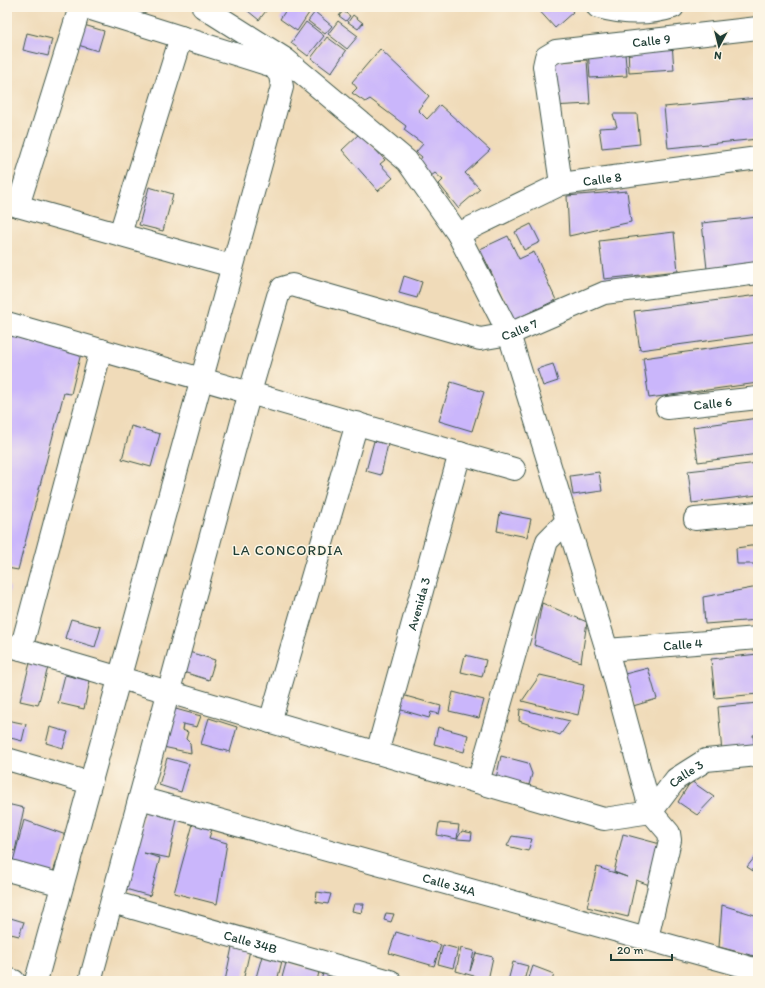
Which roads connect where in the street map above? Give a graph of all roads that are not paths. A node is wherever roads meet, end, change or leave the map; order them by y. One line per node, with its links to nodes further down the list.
1 (80, 7): 11 (street)
2 (86, 7): 6 (street)
3 (203, 7): 13 (street)
4 (598, 7): 5 (street)
5 (673, 7)
6 (111, 11): 8 (street)
7 (758, 28): 10 (street, Calle 9)
8 (181, 37): 12 (street); 14 (street)
9 (758, 158): 10 (street, Calle 8)
10 (561, 184): 13 (street, Calle 8)
11 (12, 204): 12 (street)
12 (120, 234): 14 (street)
13 (458, 234): 17 (street)
14 (232, 266): 19 (street)
15 (758, 273): 17 (street, Calle 7)
16 (7, 323): 18 (street)
17 (509, 334): 20 (street, Calle 7); 28 (street)
18 (101, 350): 19 (street); 30 (street)
19 (201, 378): 20 (street); 32 (street)
20 (250, 392): 23 (street); 33 (street)
21 (758, 398): 22 (street, Calle 6)
22 (667, 408)
23 (357, 423): 24 (street); 34 (street)
24 (460, 453): 25 (street); 35 (street, Avenida 3)
25 (514, 469)
26 (758, 513): 27 (street)
27 (695, 518)
28 (566, 522): 31 (street); 38 (street)
29 (758, 638): 31 (street, Calle 4)
30 (14, 647): 32 (street)
31 (607, 650): 41 (street)
32 (119, 678): 33 (street); 39 (street)
33 (168, 692): 34 (street); 40 (street)
34 (270, 722): 35 (street)
35 (376, 753): 38 (street)
36 (758, 755): 41 (street, Calle 3)
37 (7, 759): 39 (street)
38 (478, 782): 41 (street)
39 (90, 783): 43 (street)
40 (140, 798): 44 (street); 45 (street, Calle 34A)
41 (651, 812): 45 (street)
42 (7, 870): 43 (street)
43 (62, 885): 49 (street)
44 (112, 902): 50 (street); 51 (street, Calle 34B)
45 (647, 938): 46 (street, Calle 34A)
46 (758, 970)
47 (7, 979): 48 (street)
48 (14, 981)
49 (36, 981)
50 (90, 981)
51 (390, 981)

